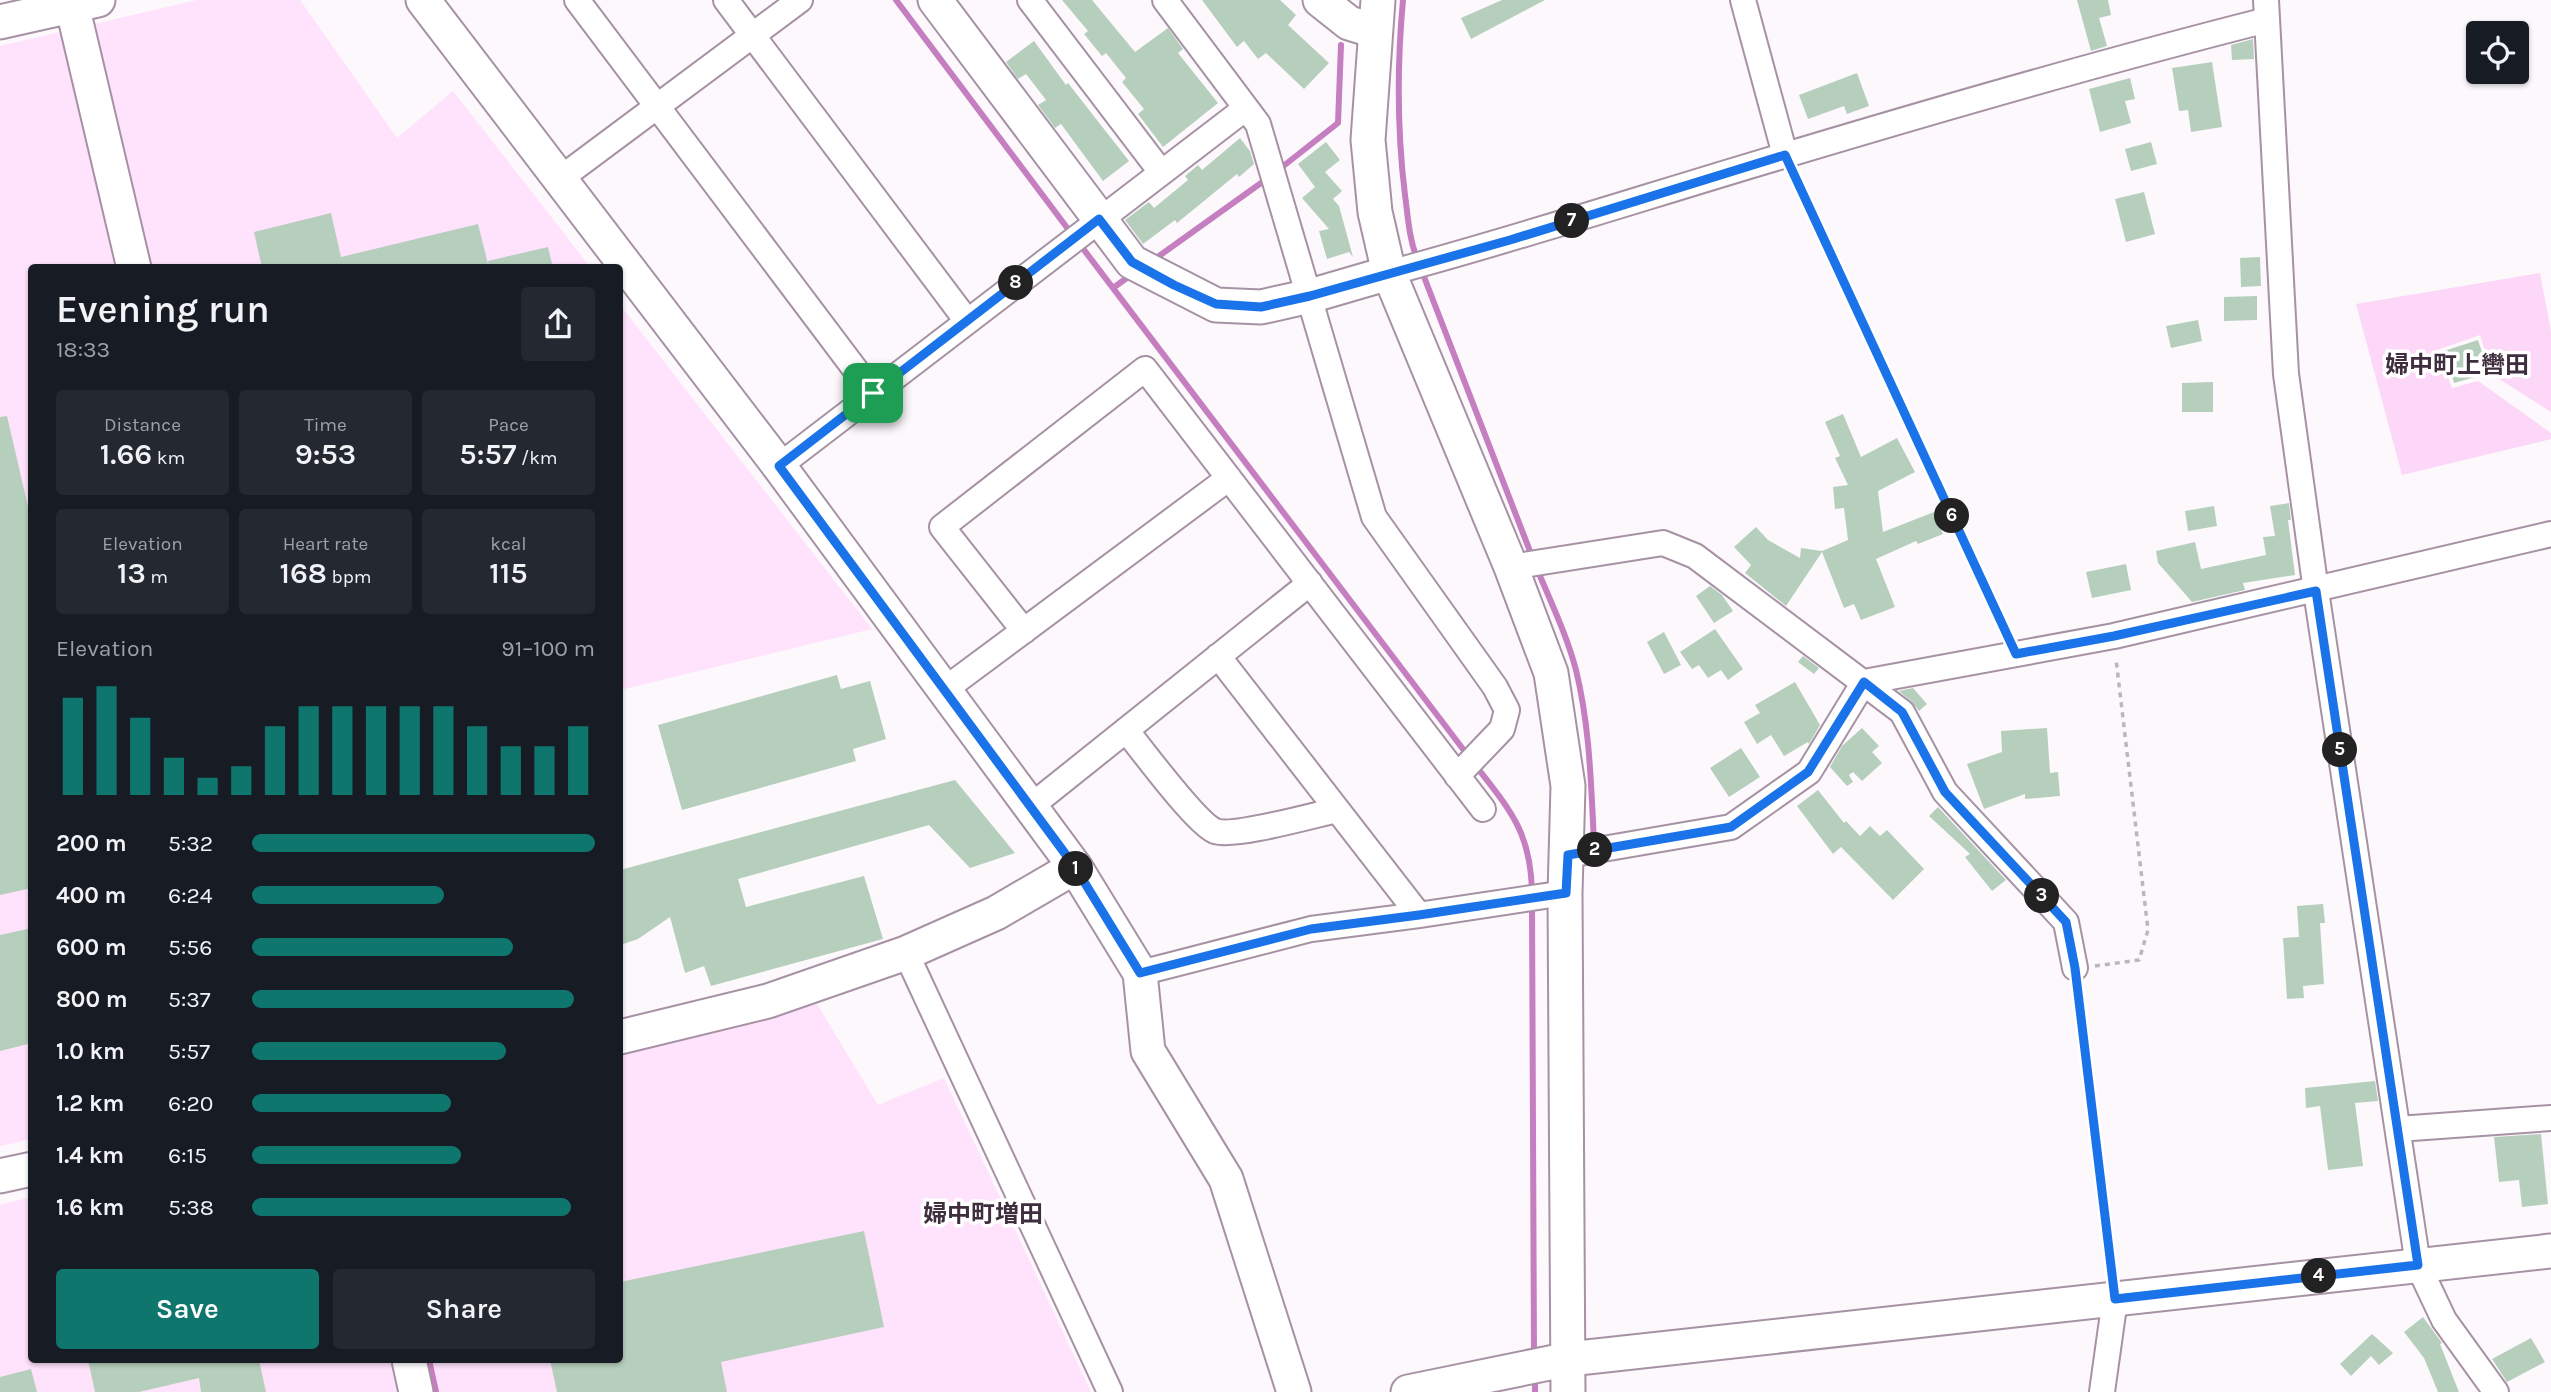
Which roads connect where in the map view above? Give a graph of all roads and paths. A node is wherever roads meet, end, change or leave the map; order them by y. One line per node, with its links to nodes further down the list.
1 (423, 0): 19 (street)
2 (577, 0): 15 (street)
3 (726, 0): 14 (street)
4 (800, 0): 14 (street)
5 (935, 0): 20 (street)
6 (1030, 0): 18 (street)
7 (1165, 0): 16 (street)
8 (1320, 0): 12 (street)
9 (1742, 0): 17 (street)
10 (85, 3): 13 (street); 21 (street)
11 (2266, 10): 17 (street); 31 (street)
12 (1376, 16): 22 (street)
13 (0, 22)
14 (753, 36): 15 (street); 24 (street)
15 (656, 107): 19 (street); 25 (street)
16 (1246, 108): 18 (street); 23 (street)
17 (1785, 155): 22 (street); 34 (path)
18 (1161, 172): 20 (street)
19 (561, 178): 26 (street)
20 (1099, 219): 23 (street); 24 (street)
21 (134, 264)
22 (1389, 273): 23 (street); 29 (street)
23 (1310, 296): 39 (street)
24 (967, 321): 25 (street)
25 (873, 393): 26 (street)
26 (779, 466): 37 (street)
27 (1229, 478): 30 (street); 32 (street); 32 (street)
28 (2551, 534): 31 (street)
29 (1511, 567): 36 (street); 43 (street)
30 (1310, 583): 35 (street); 39 (street)
31 (2316, 591): 33 (street); 52 (street)
32 (1024, 631): 37 (street)
33 (2114, 636): 34 (street); 48 (path)
34 (2016, 654): 36 (street)
35 (1218, 656): 38 (street); 42 (street)
36 (1864, 682): 43 (street); 48 (street)
37 (944, 690): 40 (street)
38 (1126, 730): 40 (street); 42 (street)
39 (1457, 776): 41 (street)
40 (1030, 807): 44 (street)
41 (1483, 809)
42 (1337, 810): 46 (street)
43 (1568, 855): 45 (street)
44 (1075, 867): 47 (street); 49 (street)
45 (1566, 893): 46 (street); 58 (street)
46 (1419, 915): 49 (street)
47 (906, 953): 50 (street); 61 (street)
48 (2075, 968): 57 (path)
49 (1140, 973): 62 (street)
50 (623, 1036)
51 (2551, 1118): 52 (street)
52 (2398, 1129): 56 (street)
53 (28, 1170): 54 (street)
54 (0, 1176)
55 (2551, 1251): 56 (street)
56 (2418, 1265): 57 (street); 66 (street)
57 (2115, 1299): 58 (street); 65 (street)
58 (1569, 1359): 63 (street); 64 (street)
59 (410, 1363): 60 (street)
60 (416, 1392)
61 (1110, 1392)
62 (1294, 1392)
63 (1408, 1392)
64 (1568, 1392)
65 (2102, 1392)
66 (2496, 1392)

